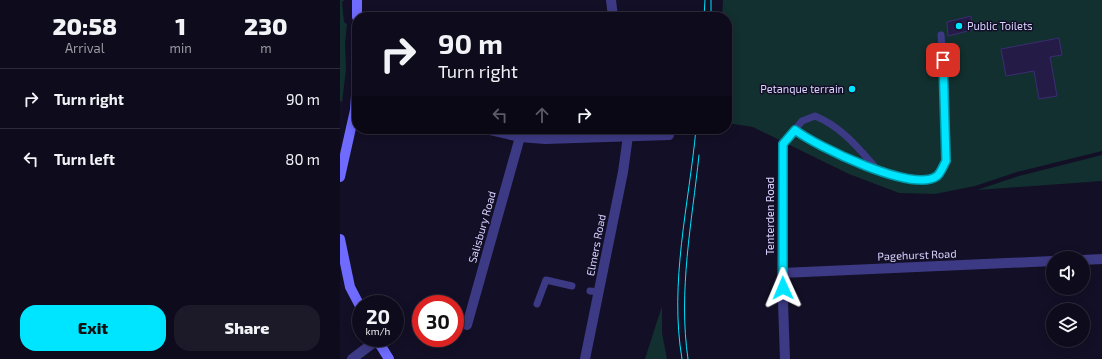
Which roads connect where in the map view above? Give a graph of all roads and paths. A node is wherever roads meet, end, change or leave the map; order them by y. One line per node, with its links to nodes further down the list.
1 (357, 0): 3 (main road)
2 (611, 0): 4 (street)
3 (357, 12)
4 (612, 12)
5 (941, 35): 15 (lane)
6 (352, 123): 16 (main road)
7 (795, 130): 14 (lane); 15 (lane); 15 (lane)
8 (510, 134): 13 (street)
9 (613, 134): 13 (street)
10 (627, 134): 30 (street, Elmers Road)
11 (648, 134): 12 (street)
12 (669, 135)
13 (520, 136): 25 (street, Salisbury Road)
14 (783, 144): 21 (street, Tenterden Road)
15 (879, 170)
16 (341, 171)
17 (340, 239): 23 (main road)
18 (1102, 259): 19 (street)
19 (1090, 260)
20 (1046, 262): 21 (street, Pagehurst Road)
21 (782, 273): 31 (street, Tenterden Road)
22 (572, 286): 24 (lane)
23 (354, 295)
24 (537, 304)
25 (467, 325)
26 (366, 347): 28 (street)
27 (381, 347): 29 (main road)
28 (352, 359)
29 (389, 359)
30 (585, 359)
31 (785, 359)

